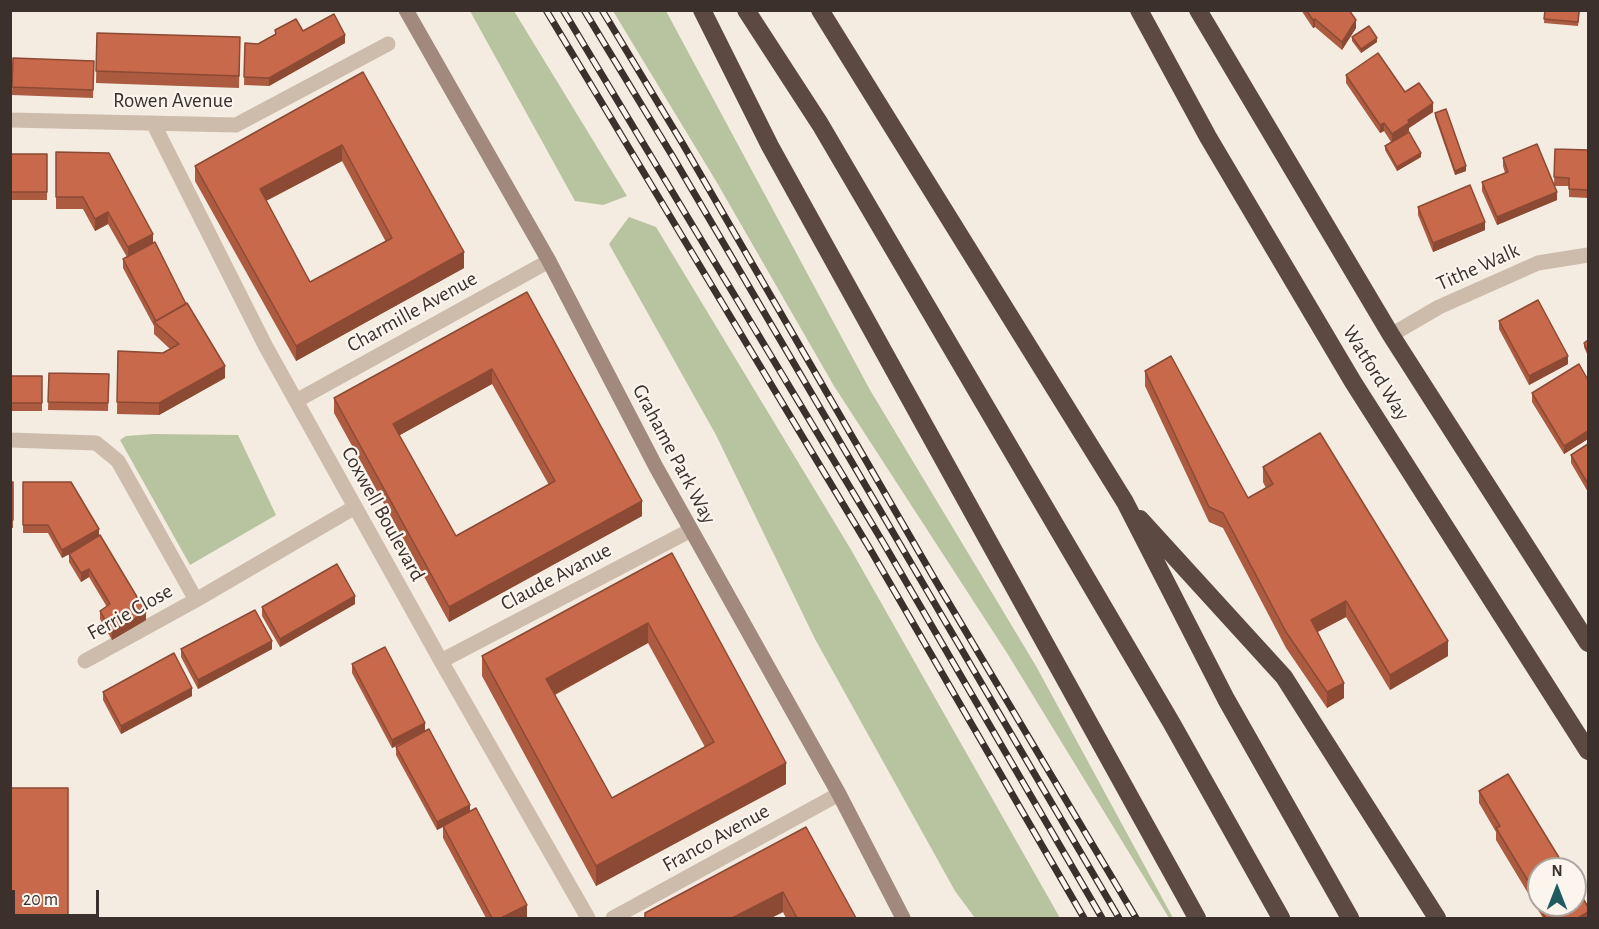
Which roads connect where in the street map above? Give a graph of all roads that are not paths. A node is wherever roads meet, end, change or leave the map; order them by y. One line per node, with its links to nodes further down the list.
1 (406, 10): 11 (street, Grahame Park Way)
2 (702, 10): 27 (highway)
3 (746, 10): 28 (highway)
4 (820, 10): 15 (highway)
5 (1139, 10): 22 (highway, Watford Way)
6 (1198, 10): 12 (highway, Watford Way)
7 (388, 44): 9 (street, Rowen Avenue)
8 (10, 120): 9 (street, Rowen Avenue)
9 (153, 123): 13 (street, Coxwell Boulevard)
10 (1588, 255): 12 (street, Tithe Walk)
11 (549, 261): 13 (street, Charmille Avenue); 17 (street, Grahame Park Way)
12 (1391, 335): 19 (highway, Watford Way)
13 (296, 401): 16 (street, Coxwell Boulevard)
14 (10, 440): 18 (street)
15 (1125, 502): 29 (highway); 30 (highway)
16 (355, 507): 18 (street, Ferrie Close); 21 (street, Coxwell Boulevard)
17 (691, 530): 21 (street, Claude Avanue); 23 (street, Grahame Park Way)
18 (196, 600): 20 (street, Ferrie Close)
19 (1588, 643)
20 (85, 661)
21 (441, 661): 24 (street, Coxwell Boulevard)
22 (1588, 751)
23 (839, 794): 25 (street, Franco Avenue); 26 (street, Grahame Park Way)
24 (588, 918)
25 (614, 918)
26 (903, 918)
27 (1197, 918)
28 (1281, 918)
29 (1350, 918)
30 (1437, 918)

